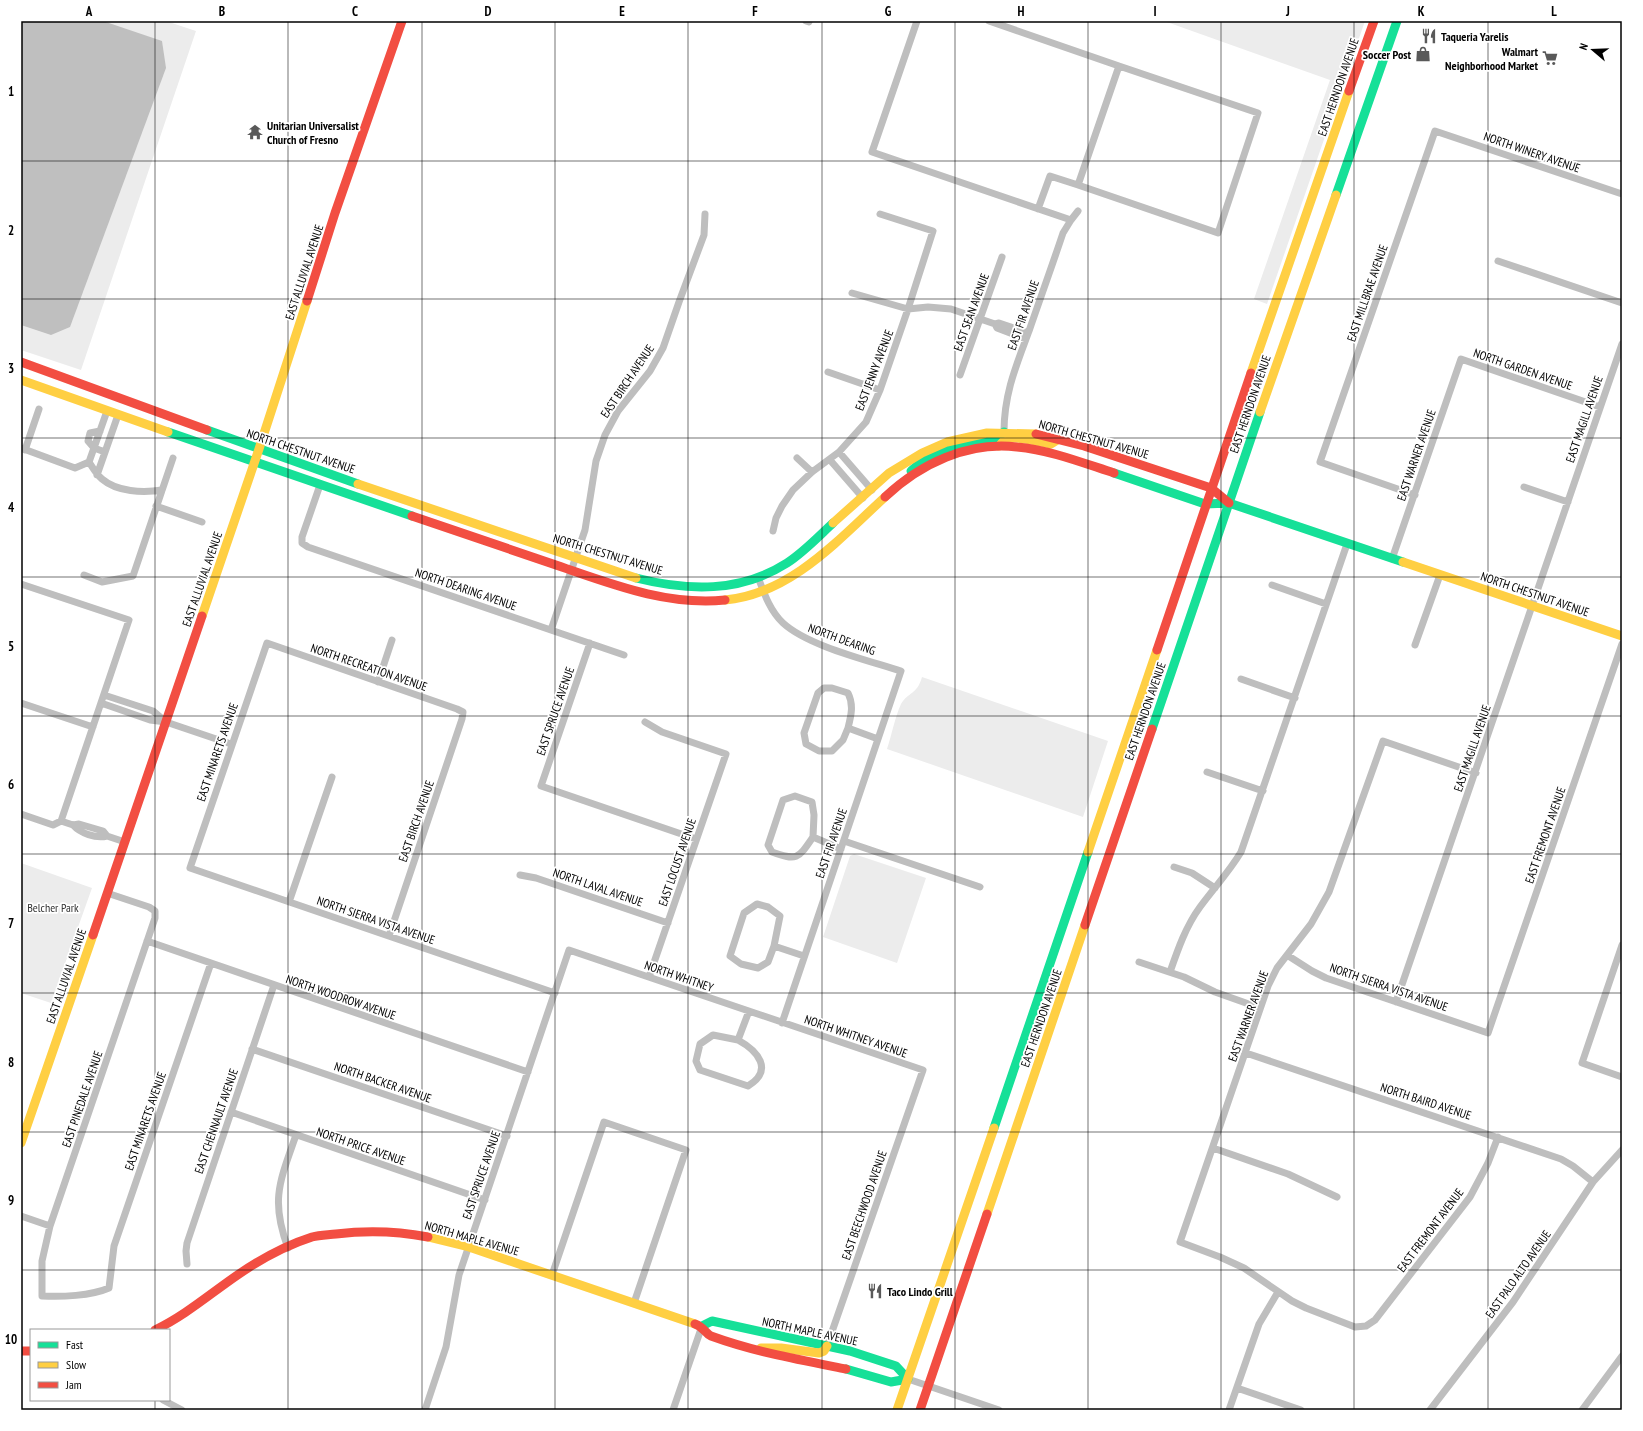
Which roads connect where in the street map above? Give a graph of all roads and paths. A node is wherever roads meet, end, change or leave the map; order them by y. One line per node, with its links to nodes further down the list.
1 (402, 21): 38 (main road, EAST ALLUVIAL AVENUE)
2 (917, 21): 10 (street)
3 (989, 21): 6 (street)
4 (1374, 21): 49 (main road, EAST HERNDON AVENUE)
5 (1397, 21): 57 (main road, EAST HERNDON AVENUE)
6 (1119, 66): 8 (street); 8 (street)
7 (1435, 132): 9 (street, NORTH WINERY AVENUE); 54 (street, EAST MILLBRAE AVENUE)
8 (1078, 185): 10 (street)
9 (1622, 194)
10 (1038, 209): 14 (street)
11 (1078, 211): 14 (street, EAST FIR AVENUE)
12 (705, 214): 63 (street, EAST BIRCH AVENUE)
13 (880, 214): 19 (street, EAST JENNY AVENUE)
14 (1071, 220): 21 (street, EAST FIR AVENUE)
15 (1002, 257): 20 (street, EAST SEAN AVENUE)
16 (1498, 261): 18 (street)
17 (852, 293): 19 (street)
18 (1622, 303)
19 (908, 309): 20 (street); 28 (street, EAST JENNY AVENUE)
20 (980, 319): 21 (street); 26 (street, EAST SEAN AVENUE)
21 (1027, 336): 33 (street, EAST FIR AVENUE)
22 (1622, 344): 29 (street, EAST MAGILL AVENUE)
23 (1461, 359): 29 (street, NORTH GARDEN AVENUE); 54 (street, EAST WARNER AVENUE)
24 (21, 362): 38 (main road, NORTH CHESTNUT AVENUE)
25 (828, 372): 28 (street)
26 (960, 375)
27 (21, 380): 31 (main road, NORTH CHESTNUT AVENUE)
28 (880, 390): 40 (street, EAST JENNY AVENUE)
29 (1600, 407): 56 (street, EAST MAGILL AVENUE)
30 (39, 409): 37 (street)
31 (107, 410): 32 (main road, NORTH CHESTNUT AVENUE); 36 (street)
32 (118, 415): 39 (street); 45 (main road, NORTH CHESTNUT AVENUE)
33 (1004, 432): 34 (main road, NORTH CHESTNUT AVENUE); 52 (main road, NORTH CHESTNUT AVENUE); 53 (main road)
34 (1059, 439): 35 (main road); 49 (main road, NORTH CHESTNUT AVENUE)
35 (999, 446): 53 (main road, NORTH CHESTNUT AVENUE); 58 (main road, NORTH CHESTNUT AVENUE)
36 (94, 448): 39 (street); 44 (street)
37 (23, 449): 44 (street)
38 (259, 449): 45 (main road, EAST ALLUVIAL AVENUE); 63 (main road, NORTH CHESTNUT AVENUE)
39 (105, 452): 47 (street)
40 (839, 452): 43 (street, EAST JENNY AVENUE); 52 (street)
41 (173, 458): 51 (street)
42 (797, 458): 46 (street)
43 (830, 460): 46 (street, EAST JENNY AVENUE); 55 (street)
44 (88, 462): 47 (street)
45 (254, 463): 48 (main road, NORTH CHESTNUT AVENUE); 90 (main road, EAST ALLUVIAL AVENUE)
46 (812, 472): 61 (street, EAST JENNY AVENUE)
47 (98, 475): 51 (street)
48 (320, 485): 65 (main road, NORTH CHESTNUT AVENUE); 74 (street, NORTH DEARING AVENUE)
49 (1211, 488): 57 (main road, NORTH CHESTNUT AVENUE); 58 (main road, EAST HERNDON AVENUE)
50 (1524, 488): 56 (street)
51 (162, 490): 59 (street)
52 (872, 490): 55 (main road, NORTH CHESTNUT AVENUE)
53 (892, 491): 71 (main road, NORTH CHESTNUT AVENUE)
54 (1415, 495): 64 (street, EAST WARNER AVENUE)
55 (862, 498): 68 (main road, NORTH CHESTNUT AVENUE)
56 (1568, 502): 73 (street, EAST MAGILL AVENUE)
57 (1229, 503): 58 (main road, NORTH CHESTNUT AVENUE); 62 (main road, NORTH CHESTNUT AVENUE); 166 (main road, EAST HERNDON AVENUE)
58 (1205, 504): 165 (main road, EAST HERNDON AVENUE)
59 (156, 506): 60 (street); 66 (street)
60 (202, 522)
61 (773, 531)
62 (1347, 544): 64 (main road, NORTH CHESTNUT AVENUE); 72 (street)
63 (576, 558): 65 (street, EAST BIRCH AVENUE); 68 (main road, NORTH CHESTNUT AVENUE)
64 (1392, 559): 67 (main road, NORTH CHESTNUT AVENUE)
65 (572, 571): 71 (main road, NORTH CHESTNUT AVENUE); 74 (street, EAST BIRCH AVENUE)
66 (84, 575)
67 (1440, 575): 73 (main road, NORTH CHESTNUT AVENUE); 80 (street)
68 (758, 577): 71 (street, NORTH DEARING)
69 (21, 584): 85 (street)
70 (1272, 585): 72 (street)
71 (763, 591): 82 (street, NORTH DEARING)
72 (1326, 604): 86 (street)
73 (1532, 606): 75 (main road, NORTH CHESTNUT AVENUE); 97 (street, EAST MAGILL AVENUE)
74 (551, 630): 78 (street, NORTH DEARING AVENUE)
75 (1622, 636)
76 (392, 640): 84 (street)
77 (267, 643): 84 (street, NORTH RECREATION AVENUE); 95 (street, EAST MINARETS AVENUE)
78 (590, 644): 81 (street, NORTH DEARING AVENUE); 103 (street, EAST SPRUCE AVENUE)
79 (1622, 644): 134 (street, EAST FREMONT AVENUE)
80 (1415, 645)
81 (624, 655)
82 (901, 672): 94 (street, EAST FIR AVENUE)
83 (1241, 679): 86 (street)
84 (378, 682): 89 (street, NORTH RECREATION AVENUE)
85 (104, 695): 88 (street); 90 (street)
86 (1295, 698): 99 (street)
87 (21, 703): 92 (street)
88 (101, 703): 90 (street); 92 (street)
89 (463, 712): 115 (street, EAST BIRCH AVENUE)
90 (166, 722): 95 (street); 105 (main road, EAST ALLUVIAL AVENUE)
91 (645, 722): 103 (street, EAST LOCUST AVENUE)
92 (93, 727): 101 (street)
93 (848, 728): 93 (street); 94 (street)
94 (878, 739): 104 (street, EAST FIR AVENUE)
95 (231, 744): 108 (street, EAST MINARETS AVENUE)
96 (1207, 772): 99 (street)
97 (1476, 773): 120 (street, EAST WARNER AVENUE); 130 (street, EAST MAGILL AVENUE)
98 (332, 777): 113 (street)
99 (1263, 791): 111 (street)
100 (21, 814): 101 (street)
101 (61, 821): 105 (street)
102 (813, 837): 102 (street); 106 (street)
103 (696, 839): 114 (street, EAST LOCUST AVENUE)
104 (844, 841): 106 (street, EAST FIR AVENUE); 110 (street)
105 (125, 842): 112 (main road, EAST ALLUVIAL AVENUE)
106 (841, 849): 121 (street, EAST FIR AVENUE)
107 (1174, 867): 111 (street)
108 (190, 868): 113 (street, NORTH SIERRA VISTA AVENUE)
109 (520, 875): 114 (street, NORTH LAVAL AVENUE)
110 (980, 887)
111 (1215, 888): 125 (street)
112 (107, 893): 116 (street, EAST PINEDALE AVENUE); 145 (main road, EAST ALLUVIAL AVENUE)
113 (289, 902): 115 (street, NORTH SIERRA VISTA AVENUE)
114 (668, 923): 127 (street, EAST LOCUST AVENUE)
115 (389, 936): 129 (street, NORTH SIERRA VISTA AVENUE)
116 (148, 941): 123 (street, NORTH WOODROW AVENUE); 152 (street, EAST PINEDALE AVENUE)
117 (1622, 945): 124 (street)
118 (774, 946): 118 (street); 121 (street)
119 (570, 950): 127 (street, NORTH WHITNEY); 129 (street, EAST SPRUCE AVENUE)
120 (1287, 955): 130 (street, NORTH SIERRA VISTA AVENUE); 131 (street, EAST WARNER AVENUE)
121 (804, 956): 133 (street, EAST FIR AVENUE)
122 (1139, 962): 125 (street)
123 (211, 963): 128 (street, NORTH WOODROW AVENUE); 158 (street, EAST MINARETS AVENUE)
124 (1614, 969): 126 (street); 140 (street)
125 (1170, 972): 131 (street)
126 (1622, 972)
127 (649, 977): 132 (street, NORTH WHITNEY)
128 (274, 986): 136 (street, EAST CHENNAULT AVENUE); 139 (street, NORTH WOODROW AVENUE)
129 (555, 993): 139 (street, EAST SPRUCE AVENUE)
130 (1396, 1002): 134 (street, NORTH SIERRA VISTA AVENUE)
131 (1260, 1008): 137 (street, EAST WARNER AVENUE)
132 (749, 1011): 133 (street, NORTH WHITNEY); 135 (street)
133 (782, 1022): 138 (street, NORTH WHITNEY AVENUE)
134 (1488, 1033)
135 (738, 1040): 135 (street)
136 (252, 1049): 141 (street, EAST CHENNAULT AVENUE); 143 (street, NORTH BACKER AVENUE)
137 (1246, 1053): 144 (street, NORTH BAIRD AVENUE); 146 (street, EAST WARNER AVENUE)
138 (923, 1070): 162 (street, EAST BEECHWOOD AVENUE)
139 (528, 1072): 143 (street, EAST SPRUCE AVENUE)
140 (1622, 1078)
141 (231, 1112): 142 (street, NORTH PRICE AVENUE); 155 (street, EAST CHENNAULT AVENUE)
142 (296, 1135): 150 (street, NORTH PRICE AVENUE); 154 (street)
143 (506, 1136): 150 (street, EAST SPRUCE AVENUE)
144 (1498, 1137): 148 (street, NORTH BAIRD AVENUE); 157 (street, EAST FREMONT AVENUE)
145 (21, 1143)
146 (1213, 1148): 149 (street); 157 (street, EAST WARNER AVENUE)
147 (1622, 1150): 148 (street, EAST PALO ALTO AVENUE)
148 (1593, 1182): 177 (street, EAST PALO ALTO AVENUE)
149 (1337, 1197)
150 (485, 1200): 153 (street, EAST SPRUCE AVENUE)
151 (21, 1216): 152 (street)
152 (50, 1226): 158 (street, EAST PINEDALE AVENUE)
153 (469, 1247): 154 (main road, NORTH MAPLE AVENUE); 156 (main road, NORTH MAPLE AVENUE); 170 (street, EAST SPRUCE AVENUE)
154 (288, 1248): 161 (main road, NORTH MAPLE AVENUE)
155 (187, 1264)
156 (552, 1275): 159 (main road, NORTH MAPLE AVENUE); 159 (street)
157 (1278, 1292): 167 (street)
158 (42, 1296)
159 (634, 1303): 160 (main road, NORTH MAPLE AVENUE)
160 (702, 1326): 162 (main road, NORTH MAPLE AVENUE); 163 (main road, NORTH MAPLE AVENUE); 171 (street)
161 (157, 1329)
162 (827, 1346): 163 (main road); 165 (main road, NORTH MAPLE AVENUE)
163 (752, 1348): 165 (main road, NORTH MAPLE AVENUE)
164 (1622, 1356): 178 (street)
165 (908, 1379): 166 (street, NORTH MAPLE AVENUE); 172 (main road, EAST HERNDON AVENUE)
166 (928, 1386): 173 (main road, EAST HERNDON AVENUE); 174 (street, NORTH MAPLE AVENUE)
167 (1237, 1388): 175 (street); 176 (street)
168 (165, 1401): 169 (street)
169 (182, 1410)
170 (425, 1410)
171 (674, 1410)
172 (898, 1410)
173 (920, 1410)
174 (999, 1410)
175 (1229, 1410)
176 (1302, 1410)
177 (1430, 1410)
178 (1582, 1410)

